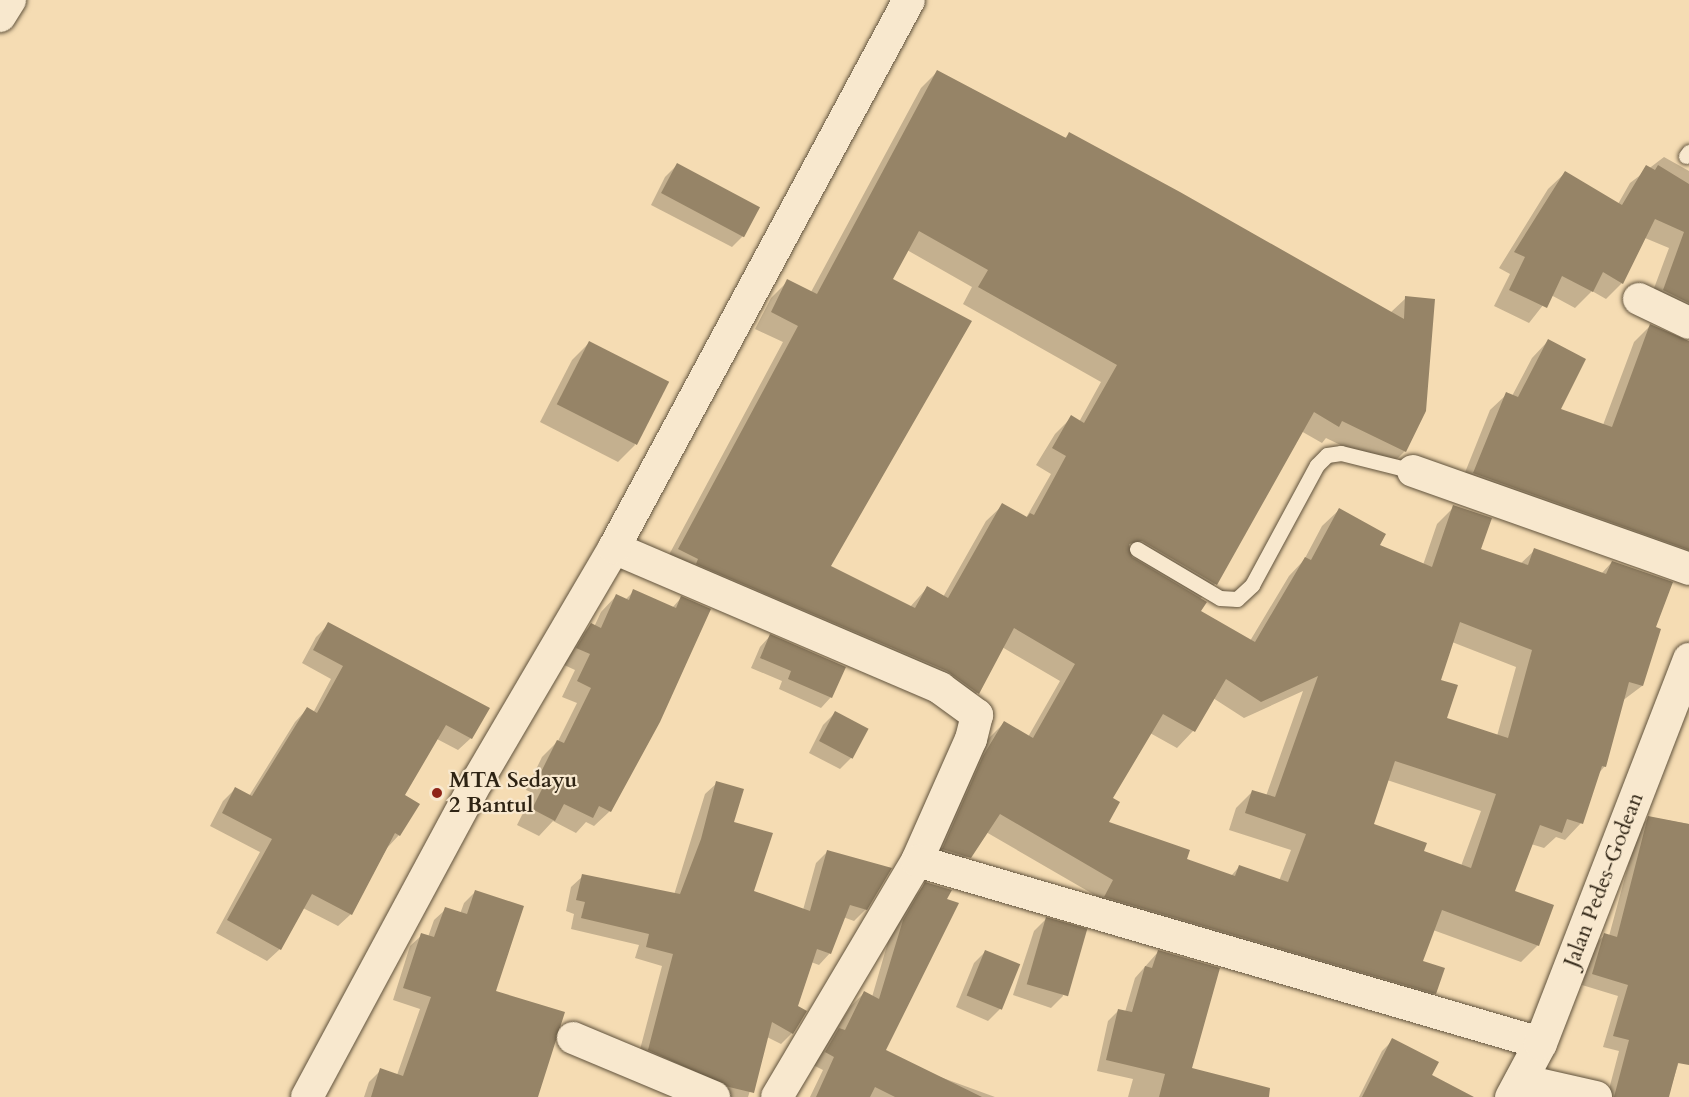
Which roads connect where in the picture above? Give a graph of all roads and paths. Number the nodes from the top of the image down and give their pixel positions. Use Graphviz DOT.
graph roads {
  1 [pos="10,0"];
  2 [pos="909,0"];
  3 [pos="0,16"];
  4 [pos="1639,299"];
  5 [pos="1689,323"];
  6 [pos="1413,471"];
  7 [pos="615,548"];
  8 [pos="1137,549"];
  9 [pos="1689,569"];
  10 [pos="1689,659"];
  11 [pos="917,861"];
  12 [pos="573,1038"];
  13 [pos="1540,1043"];
  14 [pos="1516,1089"];
  15 [pos="307,1097"];
  16 [pos="714,1097"];
  17 [pos="777,1097"];
  18 [pos="1596,1097"];
  1 -- 3 [label="street"];
  2 -- 7 [label="street"];
  4 -- 5 [label="street"];
  6 -- 8 [label="lane"];
  6 -- 9 [label="street"];
  7 -- 11 [label="street"];
  7 -- 15 [label="street"];
  10 -- 13 [label="street, Jalan Pedes-Godean"];
  11 -- 13 [label="street"];
  11 -- 17 [label="street"];
  12 -- 16 [label="street"];
  13 -- 14 [label="street, Jalan Pedes-Godean"];
  14 -- 18 [label="street"];
}
